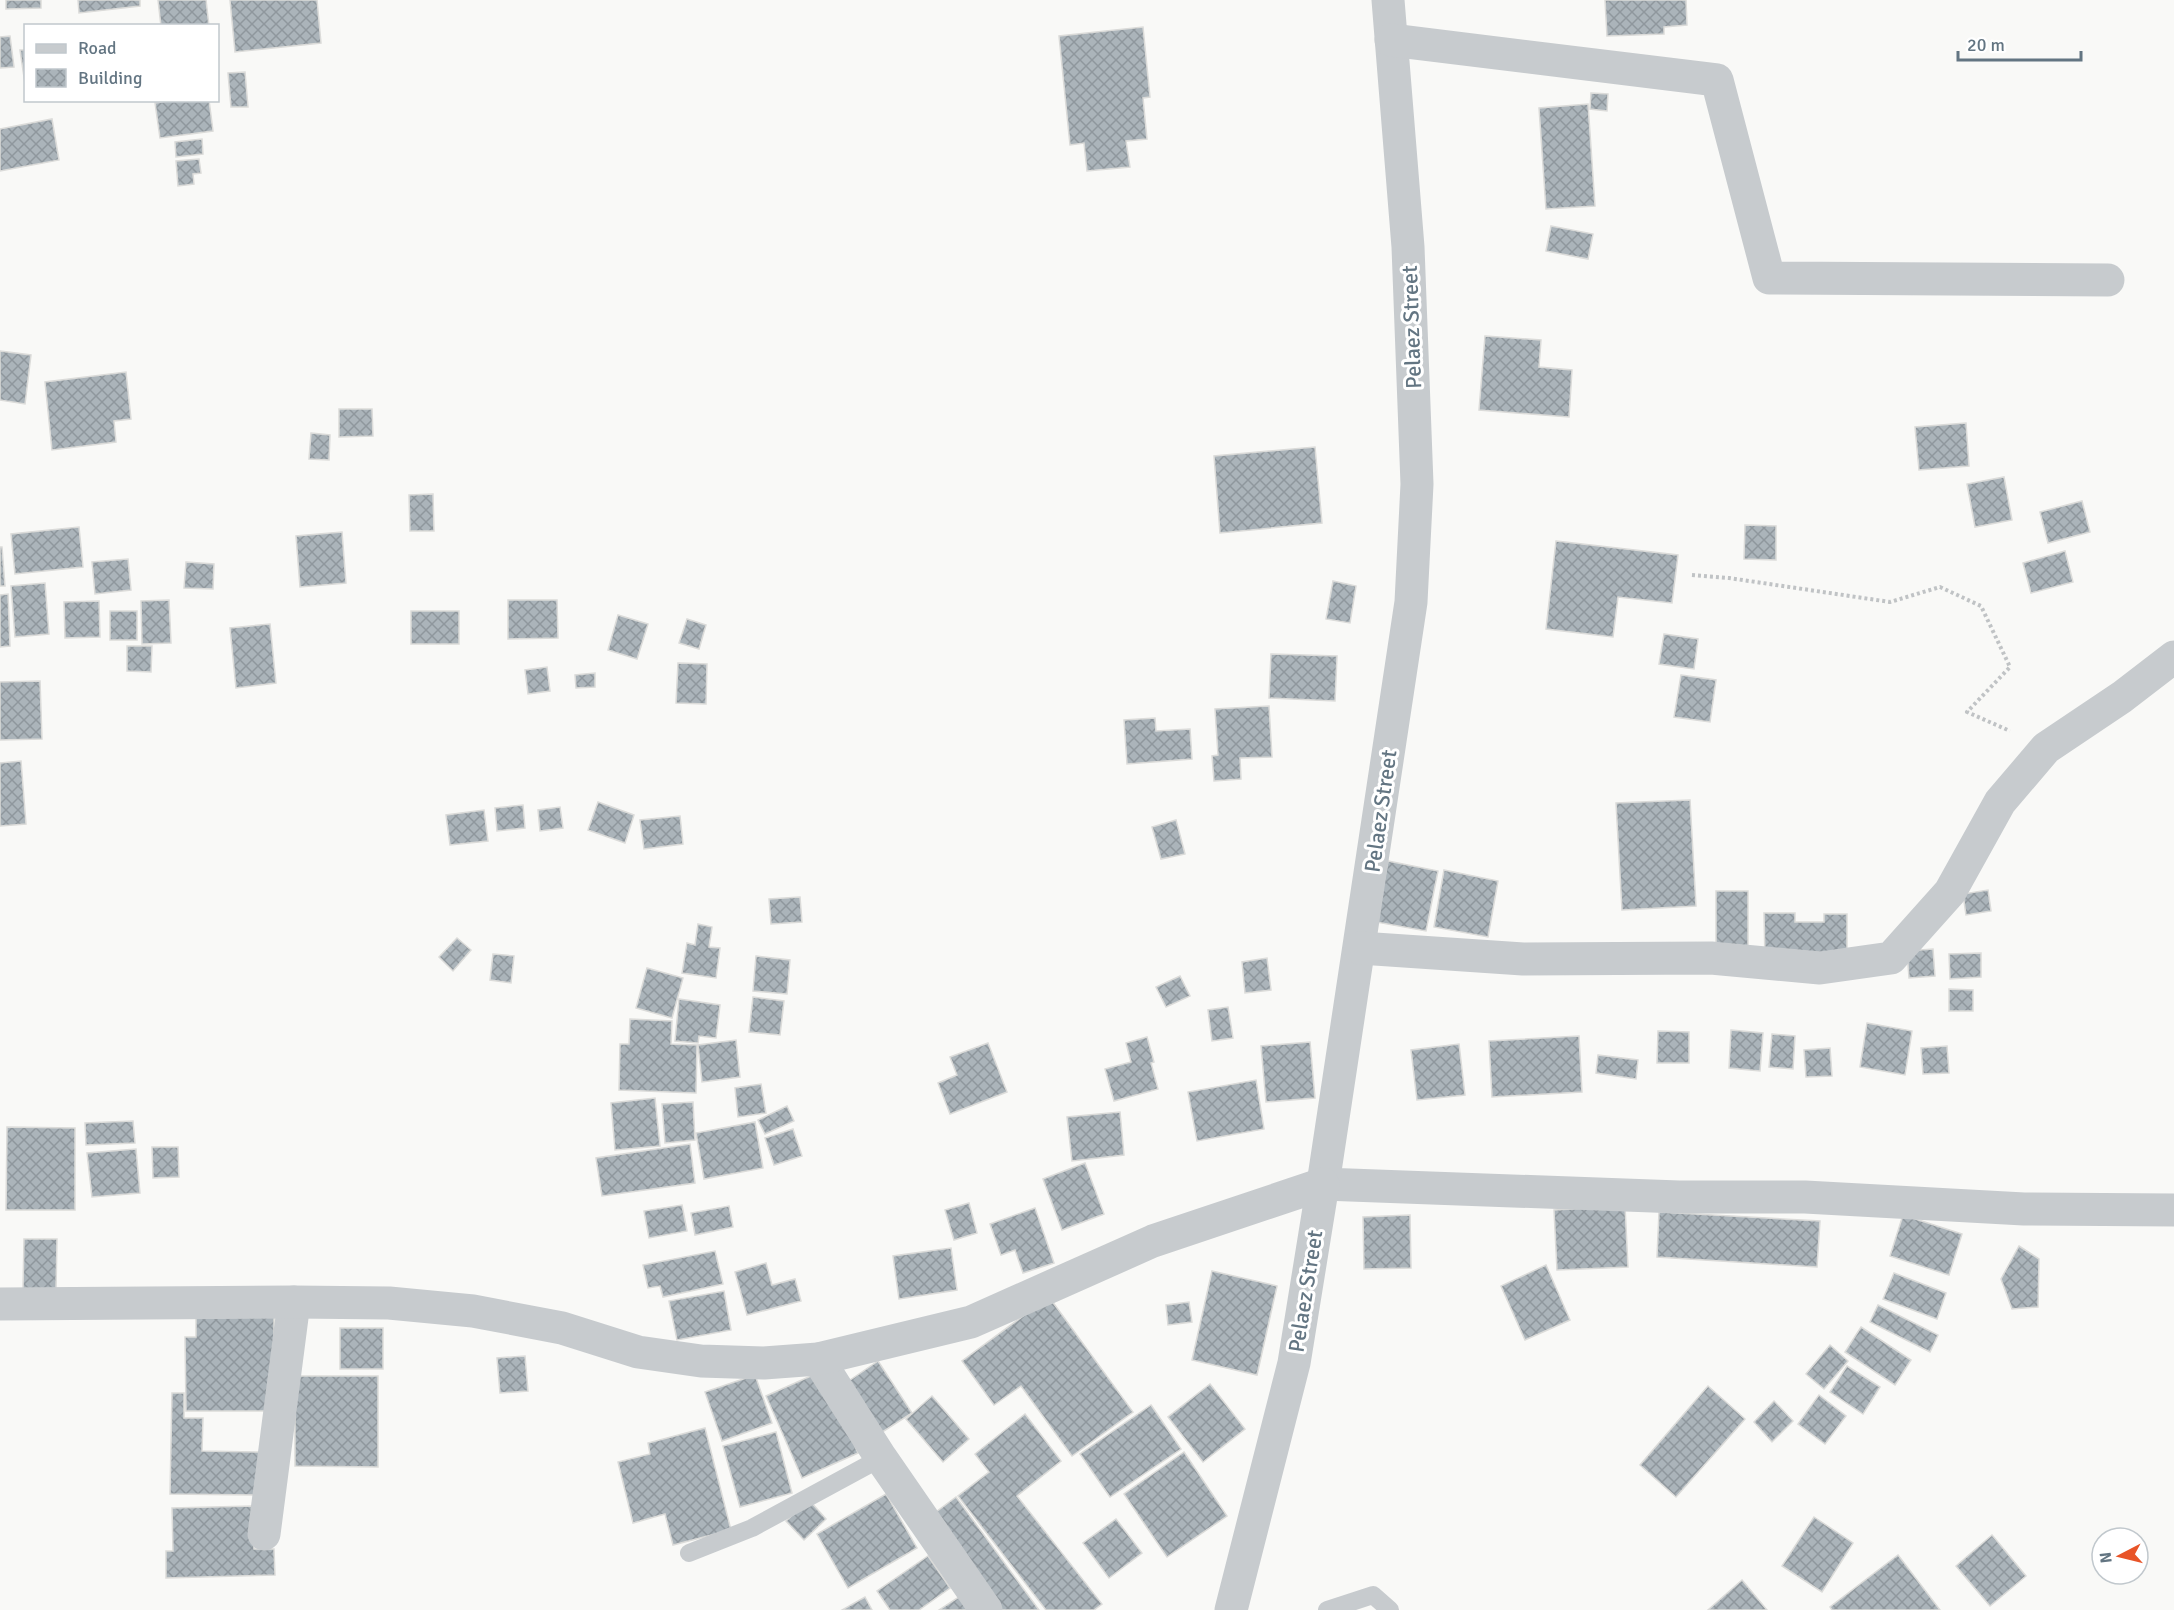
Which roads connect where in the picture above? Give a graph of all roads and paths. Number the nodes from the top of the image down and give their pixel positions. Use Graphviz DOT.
graph roads {
  1 [pos="1388,0"];
  2 [pos="1391,40"];
  3 [pos="2108,280"];
  4 [pos="1692,575"];
  5 [pos="2174,657"];
  6 [pos="2046,748"];
  7 [pos="1360,948"];
  8 [pos="1323,1184"];
  9 [pos="2174,1210"];
  10 [pos="294,1302"];
  11 [pos="0,1304"];
  12 [pos="818,1359"];
  13 [pos="881,1458"];
  14 [pos="264,1534"];
  15 [pos="689,1553"];
  16 [pos="986,1610"];
  17 [pos="1231,1610"];
  18 [pos="1327,1610"];
  19 [pos="1390,1610"];
  1 -- 2 [label="street, Pelaez Street"];
  2 -- 3 [label="street"];
  2 -- 7 [label="street, Pelaez Street"];
  4 -- 6 [label="path"];
  5 -- 6 [label="street"];
  6 -- 7 [label="street"];
  7 -- 8 [label="street, Pelaez Street"];
  8 -- 9 [label="street"];
  8 -- 12 [label="street"];
  8 -- 17 [label="street, Pelaez Street"];
  10 -- 11 [label="street"];
  10 -- 12 [label="street"];
  10 -- 14 [label="street"];
  12 -- 13 [label="street"];
  13 -- 15 [label="lane"];
  13 -- 16 [label="street"];
  18 -- 19 [label="lane"];
}
